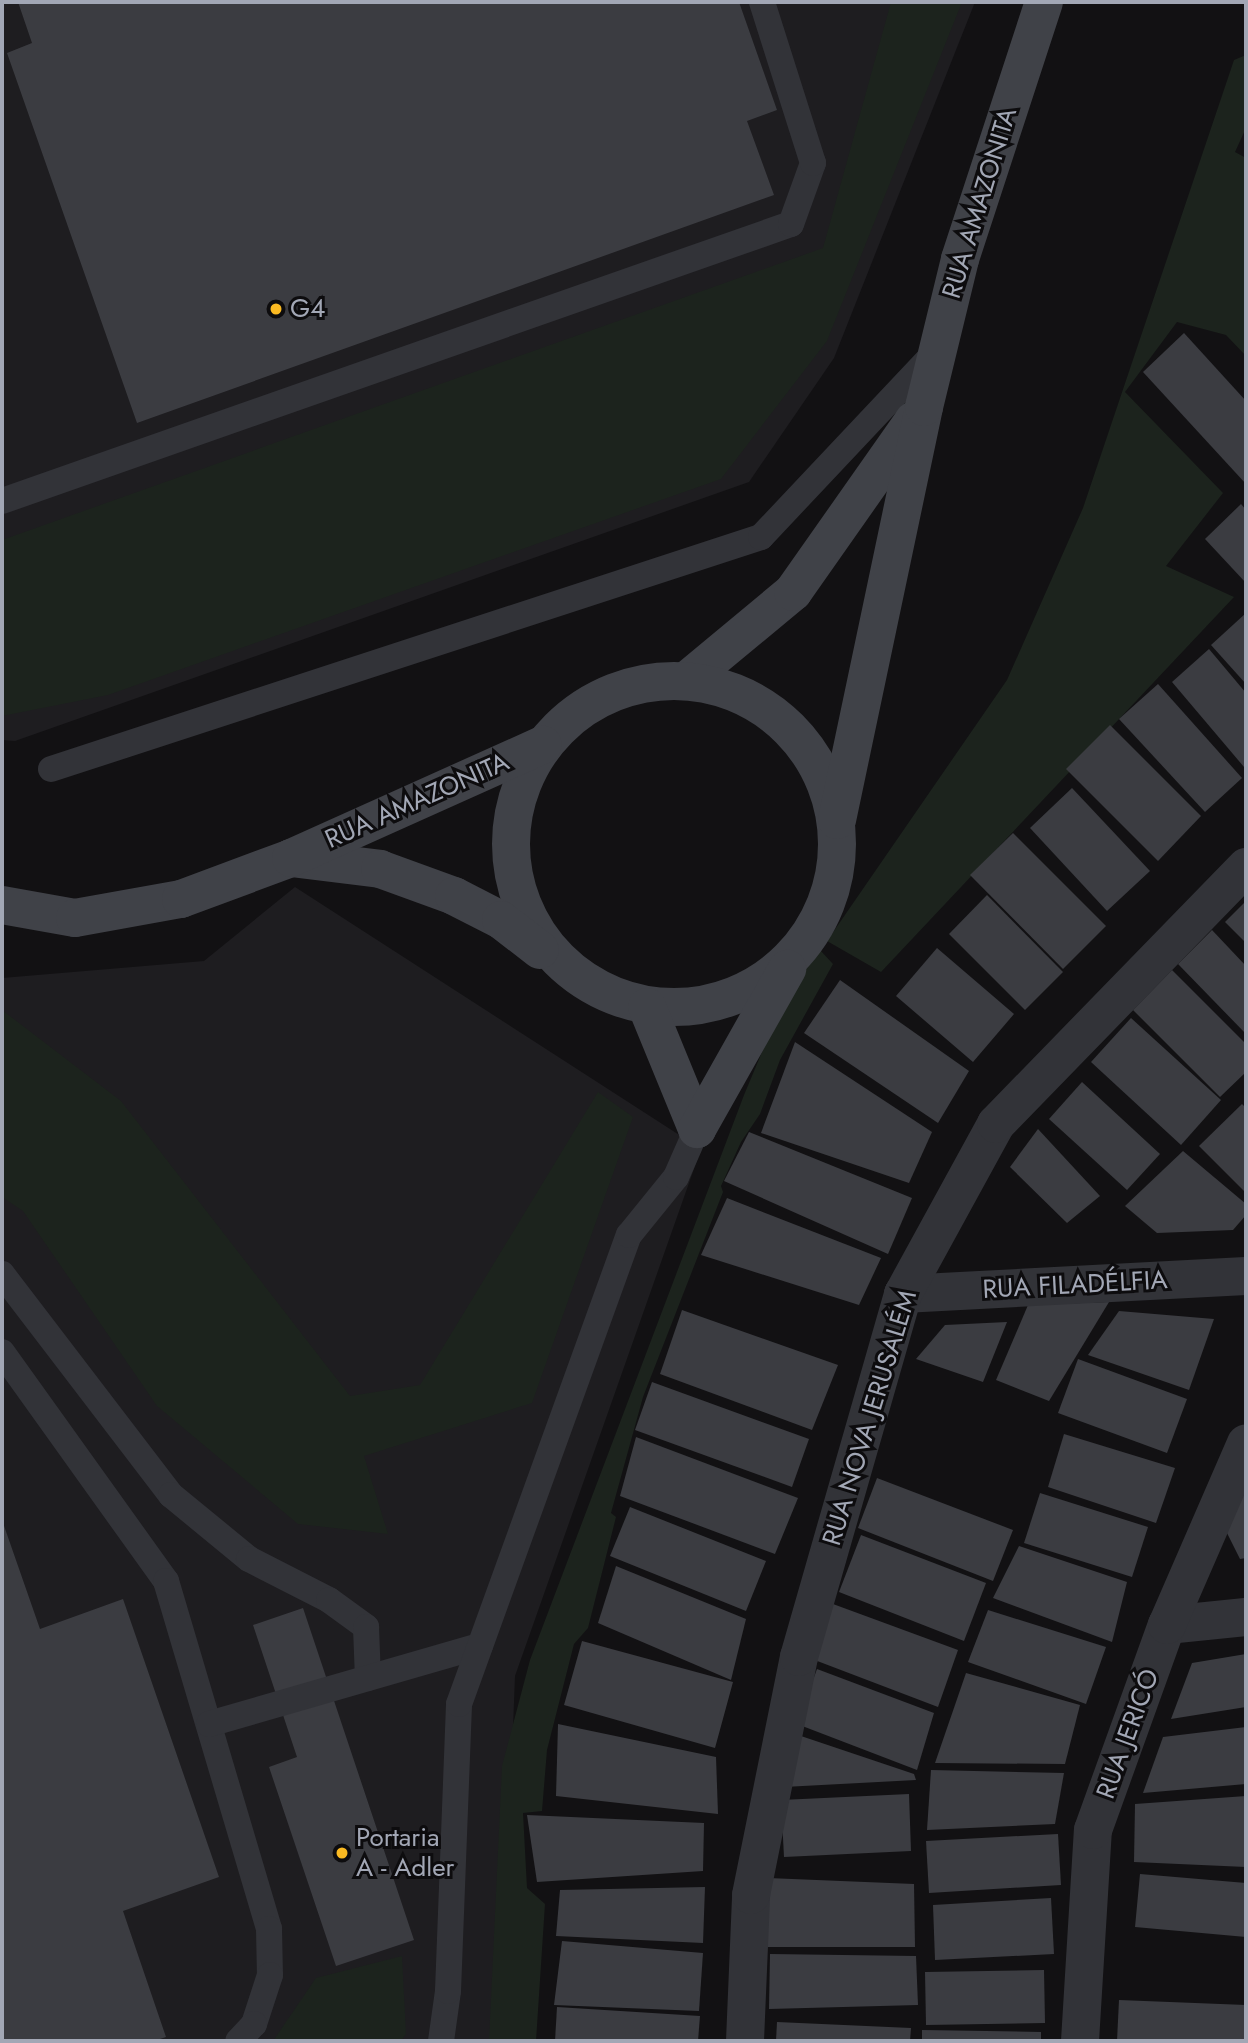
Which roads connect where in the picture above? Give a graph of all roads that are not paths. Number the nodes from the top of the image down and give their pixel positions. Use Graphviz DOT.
graph roads {
  1 [pos="761,2"];
  2 [pos="1044,2"];
  3 [pos="938,348"];
  4 [pos="924,407"];
  5 [pos="2,501"];
  6 [pos="687,680"];
  7 [pos="544,745"];
  8 [pos="51,769"];
  9 [pos="836,821"];
  10 [pos="291,858"];
  11 [pos="1246,867"];
  12 [pos="2,905"];
  13 [pos="795,956"];
  14 [pos="582,981"];
  15 [pos="647,1007"];
  16 [pos="697,1129"];
  17 [pos="2,1274"];
  18 [pos="1246,1276"];
  19 [pos="903,1294"];
  20 [pos="2,1352"];
  21 [pos="1246,1443"];
  22 [pos="1246,1617"];
  23 [pos="1167,1625"];
  24 [pos="480,1646"];
  25 [pos="368,1678"];
  26 [pos="209,1724"];
  27 [pos="239,2041"];
  28 [pos="441,2041"];
  29 [pos="745,2041"];
  30 [pos="1080,2041"];
  1 -- 5 [label="lane"];
  2 -- 3 [label="main road, RUA AMAZONITA"];
  3 -- 4 [label="main road, RUA AMAZONITA"];
  3 -- 8 [label="lane"];
  4 -- 6 [label="main road, RUA AMAZONITA"];
  4 -- 9 [label="main road, RUA AMAZONITA"];
  6 -- 7 [label="main road, RUA AMAZONITA"];
  6 -- 9 [label="main road, RUA AMAZONITA"];
  7 -- 10 [label="main road, RUA AMAZONITA"];
  7 -- 14 [label="main road, RUA AMAZONITA"];
  9 -- 13 [label="main road, RUA AMAZONITA"];
  10 -- 12 [label="main road, RUA AMAZONITA"];
  10 -- 14 [label="main road, RUA AMAZONITA"];
  11 -- 19 [label="street, RUA NOVA JERUSALÉM"];
  13 -- 15 [label="main road, RUA AMAZONITA"];
  13 -- 16 [label="main road, RUA AMAZONITA"];
  14 -- 15 [label="main road, RUA AMAZONITA"];
  15 -- 16 [label="main road"];
  16 -- 24 [label="lane"];
  17 -- 25 [label="lane"];
  18 -- 19 [label="street, RUA FILADÉLFIA"];
  19 -- 29 [label="street, RUA NOVA JERUSALÉM"];
  20 -- 26 [label="lane"];
  21 -- 23 [label="street, RUA JERICÓ"];
  22 -- 23 [label="street"];
  23 -- 30 [label="street, RUA JERICÓ"];
  24 -- 25 [label="lane"];
  24 -- 28 [label="lane"];
  25 -- 26 [label="lane"];
  26 -- 27 [label="lane"];
}
